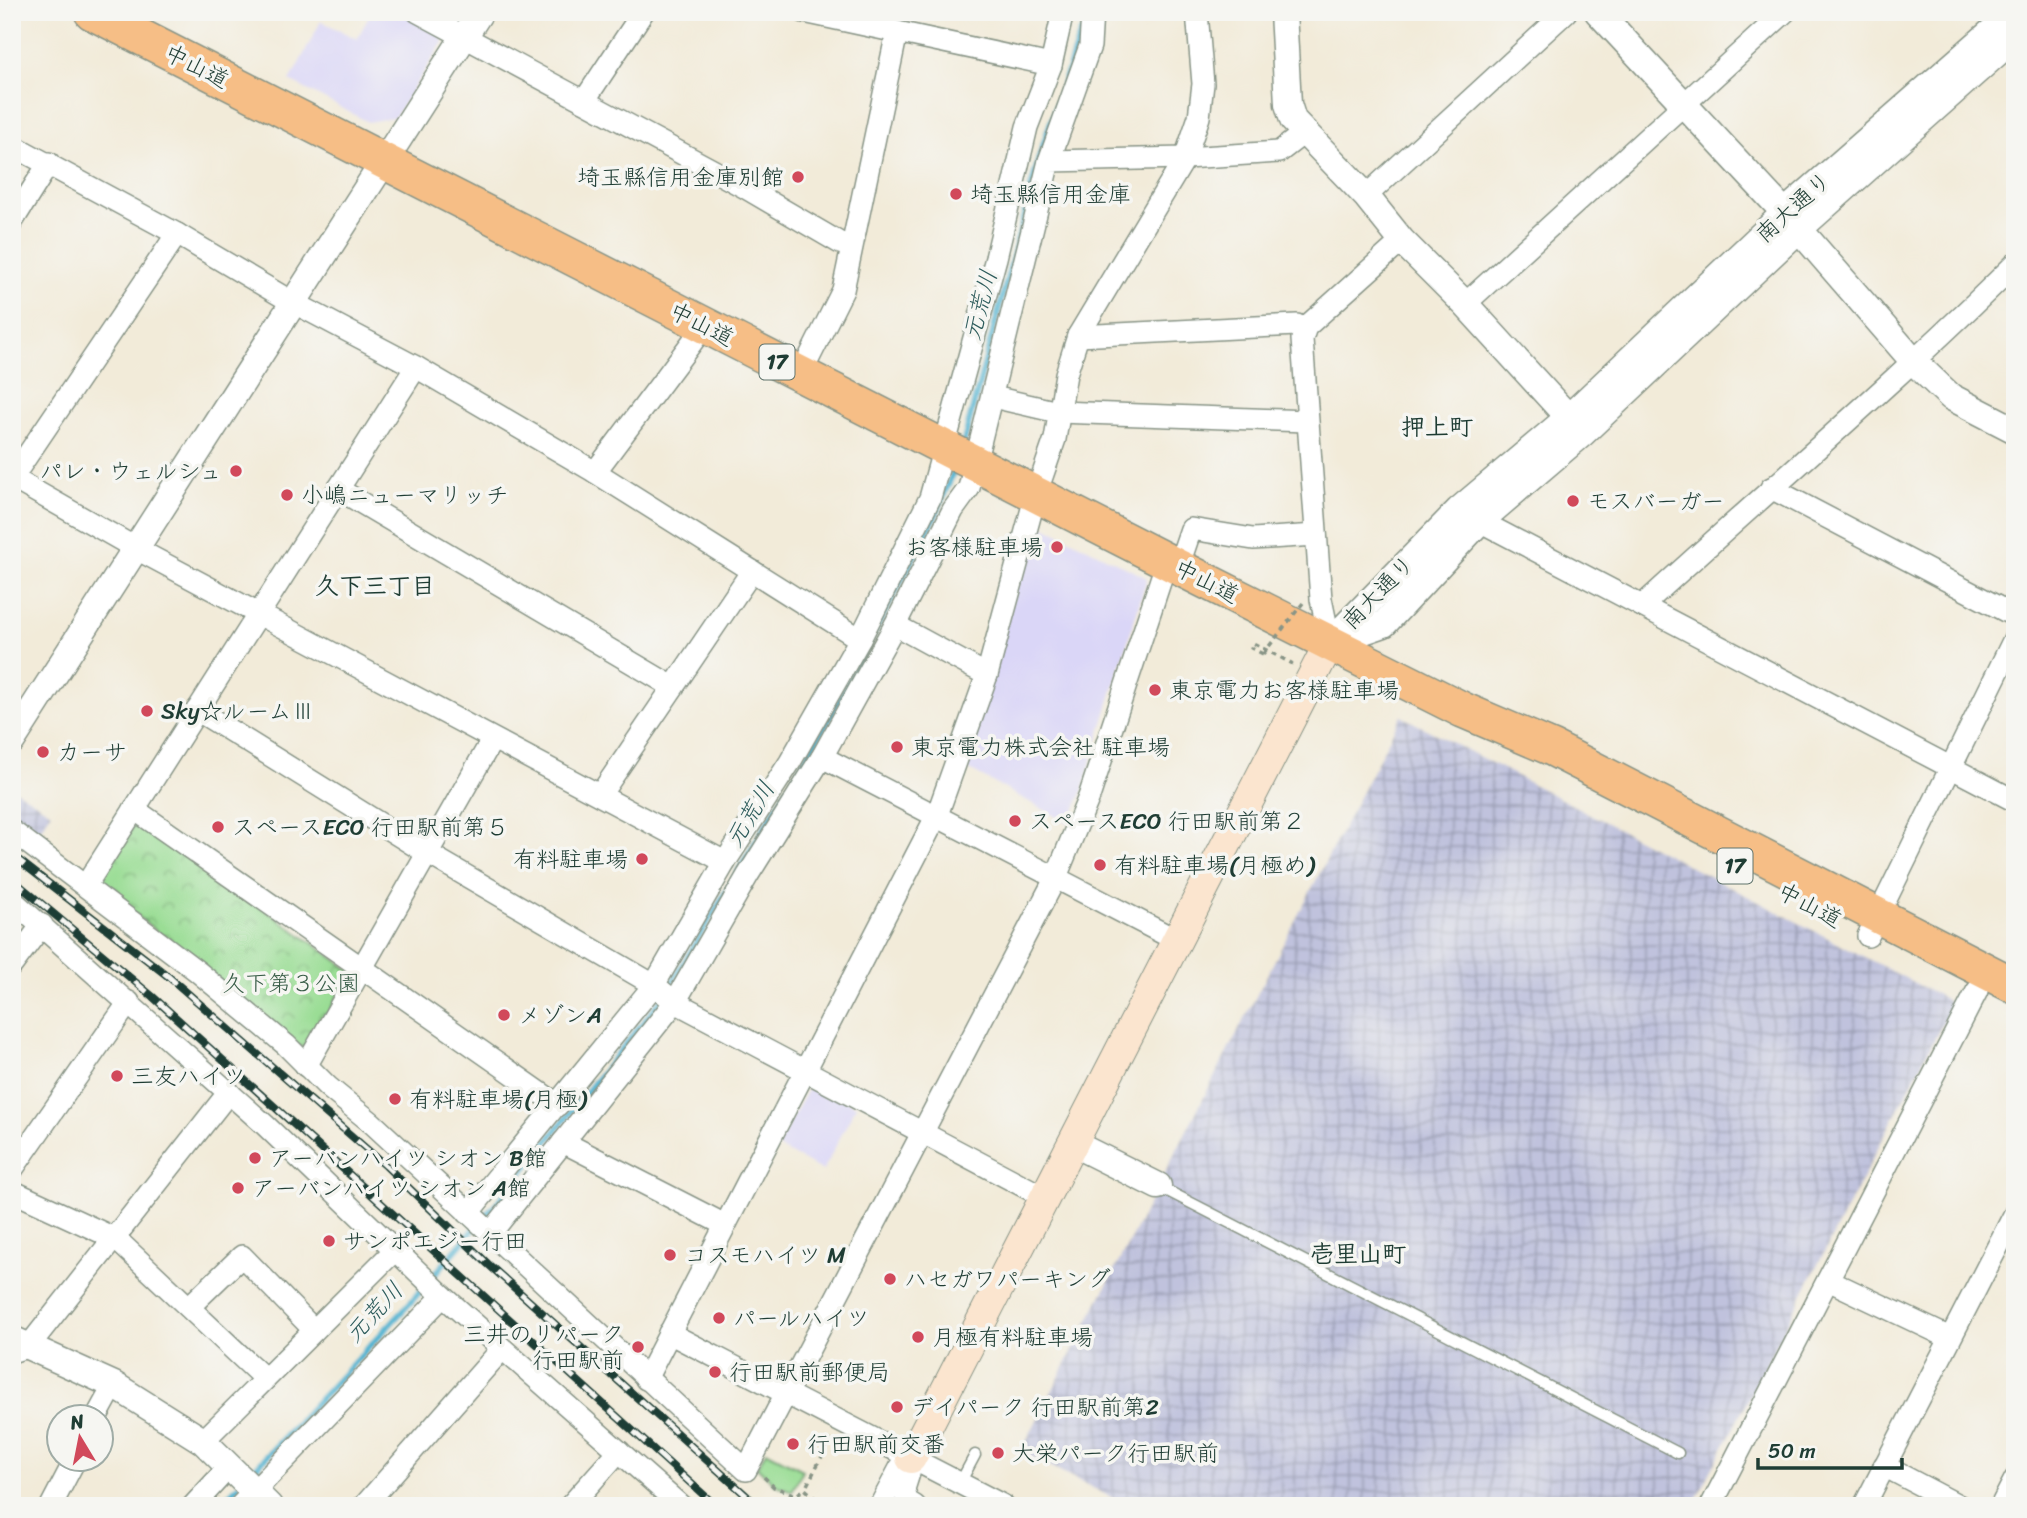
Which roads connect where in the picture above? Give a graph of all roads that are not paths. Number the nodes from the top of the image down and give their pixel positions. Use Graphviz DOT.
graph roads {
  1 [pos="418,12"];
  2 [pos="480,12"];
  3 [pos="643,12"];
  4 [pos="804,12"];
  5 [pos="1063,12"];
  6 [pos="1092,12"];
  7 [pos="1197,12"];
  8 [pos="1283,12"];
  9 [pos="1566,12"];
  10 [pos="1598,12"];
  11 [pos="1785,12"];
  12 [pos="2014,12"];
  13 [pos="115,17"];
  14 [pos="897,32"];
  15 [pos="464,37"];
  16 [pos="2015,37"];
  17 [pos="1051,65"];
  18 [pos="584,101"];
  19 [pos="1683,104"];
  20 [pos="1305,132"];
  21 [pos="12,145"];
  22 [pos="1185,158"];
  23 [pos="1049,160"];
  24 [pos="383,161"];
  25 [pos="49,163"];
  26 [pos="1366,196"];
  27 [pos="1792,221"];
  28 [pos="12,222"];
  29 [pos="177,234"];
  30 [pos="1402,241"];
  31 [pos="852,246"];
  32 [pos="2015,264"];
  33 [pos="293,302"];
  34 [pos="1465,304"];
  35 [pos="705,325"];
  36 [pos="1304,330"];
  37 [pos="1078,336"];
  38 [pos="1915,363"];
  39 [pos="416,367"];
  40 [pos="801,374"];
  41 [pos="993,397"];
  42 [pos="1058,412"];
  43 [pos="1307,421"];
  44 [pos="1576,425"];
  45 [pos="2015,430"];
  46 [pos="959,455"];
  47 [pos="595,472"];
  48 [pos="1771,488"];
  49 [pos="338,489"];
  50 [pos="1036,495"];
  51 [pos="1469,515"];
  52 [pos="1316,535"];
  53 [pos="136,548"];
  54 [pos="1173,564"];
  55 [pos="752,571"];
  56 [pos="1642,606"];
  57 [pos="258,614"];
  58 [pos="2015,616"];
  59 [pos="895,625"];
  60 [pos="2015,637"];
  61 [pos="860,639"];
  62 [pos="1330,642"];
  63 [pos="987,675"];
  64 [pos="673,687"];
  65 [pos="197,710"];
  66 [pos="492,740"];
  67 [pos="12,741"];
  68 [pos="822,757"];
  69 [pos="1951,768"];
  70 [pos="600,795"];
  71 [pos="2015,801"];
  72 [pos="134,809"];
  73 [pos="937,815"];
  74 [pos="12,831"];
  75 [pos="428,853"];
  76 [pos="725,862"];
  77 [pos="1056,877"];
  78 [pos="86,885"];
  79 [pos="12,900"];
  80 [pos="42,925"];
  81 [pos="1871,925"];
  82 [pos="1176,940"];
  83 [pos="12,965"];
  84 [pos="362,968"];
  85 [pos="654,985"];
  86 [pos="2015,986"];
  87 [pos="1977,991"];
  88 [pos="129,1002"];
  89 [pos="675,1002"];
  90 [pos="2015,1011"];
  91 [pos="306,1066"];
  92 [pos="805,1072"];
  93 [pos="229,1092"];
  94 [pos="558,1105"];
  95 [pos="925,1134"];
  96 [pos="563,1142"];
  97 [pos="1074,1144"];
  98 [pos="12,1170"];
  99 [pos="1158,1186"];
  100 [pos="12,1191"];
  101 [pos="1044,1197"];
  102 [pos="468,1213"];
  103 [pos="2015,1213"];
  104 [pos="726,1225"];
  105 [pos="490,1234"];
  106 [pos="116,1239"];
  107 [pos="395,1250"];
  108 [pos="1828,1280"];
  109 [pos="443,1296"];
  110 [pos="189,1307"];
  111 [pos="314,1330"];
  112 [pos="669,1333"];
  113 [pos="1950,1338"];
  114 [pos="18,1345"];
  115 [pos="501,1350"];
  116 [pos="646,1378"];
  117 [pos="265,1379"];
  118 [pos="114,1385"];
  119 [pos="787,1394"];
  120 [pos="105,1402"];
  121 [pos="203,1441"];
  122 [pos="619,1451"];
  123 [pos="1678,1453"];
  124 [pos="975,1455"];
  125 [pos="911,1458"];
  126 [pos="1884,1466"];
  127 [pos="229,1467"];
  128 [pos="69,1472"];
  129 [pos="2015,1479"];
  130 [pos="960,1483"];
  131 [pos="254,1501"];
  132 [pos="51,1506"];
  133 [pos="193,1506"];
  134 [pos="364,1506"];
  135 [pos="570,1506"];
  136 [pos="681,1506"];
  137 [pos="880,1506"];
  138 [pos="915,1506"];
  139 [pos="1004,1506"];
  140 [pos="1711,1506"];
  141 [pos="1864,1506"];
  142 [pos="1960,1506"];
  143 [pos="2001,1506"];
  1 -- 15 [label="street"];
  2 -- 15 [label="street"];
  3 -- 18 [label="street"];
  4 -- 14 [label="street"];
  5 -- 17 [label="street"];
  6 -- 23 [label="street"];
  7 -- 22 [label="street"];
  8 -- 20 [label="street"];
  9 -- 26 [label="street"];
  10 -- 19 [label="street"];
  11 -- 19 [label="street"];
  12 -- 27 [label="street, 南大通り"];
  13 -- 24 [label="highway, 中山道 / 17"];
  14 -- 17 [label="street"];
  14 -- 31 [label="street"];
  15 -- 18 [label="street"];
  15 -- 24 [label="street"];
  16 -- 27 [label="street, 南大通り"];
  17 -- 46 [label="street"];
  18 -- 31 [label="street"];
  19 -- 27 [label="street"];
  19 -- 34 [label="street"];
  20 -- 22 [label="street"];
  20 -- 26 [label="street"];
  21 -- 25 [label="street"];
  22 -- 23 [label="street"];
  22 -- 37 [label="street"];
  23 -- 41 [label="street"];
  24 -- 33 [label="street"];
  24 -- 35 [label="highway, 中山道 / 17"];
  25 -- 28 [label="street"];
  25 -- 29 [label="street"];
  26 -- 30 [label="street"];
  27 -- 38 [label="street"];
  27 -- 44 [label="street, 南大通り"];
  29 -- 33 [label="street"];
  29 -- 53 [label="street"];
  30 -- 34 [label="street"];
  30 -- 36 [label="street"];
  31 -- 40 [label="street"];
  32 -- 38 [label="street"];
  33 -- 39 [label="street"];
  33 -- 53 [label="street"];
  34 -- 44 [label="street"];
  35 -- 40 [label="highway, 中山道 / 17"];
  35 -- 47 [label="street"];
  36 -- 37 [label="street"];
  36 -- 43 [label="street"];
  37 -- 42 [label="street"];
  38 -- 45 [label="street"];
  38 -- 48 [label="street"];
  39 -- 47 [label="street"];
  39 -- 49 [label="street"];
  40 -- 46 [label="highway, 中山道 / 17"];
  41 -- 42 [label="street"];
  41 -- 46 [label="street"];
  42 -- 43 [label="street"];
  42 -- 50 [label="street"];
  43 -- 52 [label="street"];
  44 -- 51 [label="street, 南大通り"];
  46 -- 50 [label="highway, 中山道 / 17"];
  46 -- 59 [label="street"];
  46 -- 61 [label="street"];
  47 -- 55 [label="street"];
  48 -- 56 [label="street"];
  48 -- 58 [label="street"];
  49 -- 57 [label="street"];
  49 -- 64 [label="street"];
  50 -- 54 [label="highway, 中山道 / 17"];
  50 -- 63 [label="street"];
  51 -- 56 [label="street"];
  51 -- 62 [label="street, 南大通り"];
  52 -- 54 [label="street"];
  52 -- 62 [label="street"];
  53 -- 57 [label="street"];
  53 -- 67 [label="street"];
  54 -- 62 [label="highway, 中山道 / 17"];
  54 -- 77 [label="street"];
  55 -- 61 [label="street"];
  55 -- 64 [label="street"];
  56 -- 69 [label="street"];
  57 -- 65 [label="street"];
  57 -- 66 [label="street"];
  59 -- 63 [label="street"];
  59 -- 68 [label="street"];
  60 -- 69 [label="street"];
  61 -- 76 [label="street"];
  62 -- 81 [label="highway, 中山道 / 17"];
  62 -- 82 [label="main road"];
  63 -- 73 [label="street"];
  64 -- 70 [label="street"];
  65 -- 72 [label="street"];
  65 -- 75 [label="street"];
  66 -- 70 [label="street"];
  66 -- 75 [label="street"];
  68 -- 73 [label="street"];
  68 -- 89 [label="street"];
  69 -- 71 [label="street"];
  69 -- 81 [label="street"];
  70 -- 76 [label="street"];
  72 -- 78 [label="street"];
  72 -- 84 [label="street"];
  73 -- 77 [label="street"];
  73 -- 92 [label="street"];
  74 -- 78 [label="street"];
  75 -- 84 [label="street"];
  75 -- 85 [label="street"];
  76 -- 85 [label="street"];
  77 -- 82 [label="street"];
  77 -- 95 [label="street"];
  78 -- 91 [label="street"];
  79 -- 80 [label="street"];
  80 -- 83 [label="street"];
  80 -- 88 [label="street"];
  81 -- 86 [label="highway, 中山道 / 17"];
  81 -- 87 [label="highway, 中山道 / 17"];
  82 -- 97 [label="main road"];
  84 -- 91 [label="street"];
  84 -- 94 [label="street"];
  85 -- 89 [label="street"];
  85 -- 94 [label="street"];
  87 -- 90 [label="highway, 中山道 / 17"];
  87 -- 108 [label="street"];
  88 -- 93 [label="street"];
  88 -- 98 [label="street"];
  89 -- 92 [label="street"];
  89 -- 96 [label="street"];
  91 -- 102 [label="street"];
  92 -- 95 [label="street"];
  92 -- 104 [label="street"];
  93 -- 106 [label="street"];
  93 -- 107 [label="street"];
  94 -- 102 [label="street"];
  95 -- 101 [label="street"];
  95 -- 119 [label="street"];
  96 -- 104 [label="street"];
  96 -- 105 [label="street"];
  97 -- 99 [label="street"];
  97 -- 101 [label="main road"];
  99 -- 123 [label="lane"];
  100 -- 106 [label="street"];
  101 -- 125 [label="main road"];
  102 -- 105 [label="street"];
  103 -- 113 [label="street"];
  104 -- 112 [label="street"];
  105 -- 116 [label="street"];
  106 -- 110 [label="street"];
  106 -- 114 [label="street"];
  107 -- 109 [label="street"];
  107 -- 111 [label="street"];
  108 -- 113 [label="street"];
  108 -- 140 [label="street"];
  109 -- 115 [label="street"];
  109 -- 131 [label="street"];
  110 -- 111 [label="street"];
  110 -- 117 [label="street"];
  111 -- 117 [label="street"];
  112 -- 116 [label="street"];
  112 -- 119 [label="street"];
  113 -- 126 [label="street"];
  114 -- 118 [label="street"];
  115 -- 122 [label="street"];
  115 -- 134 [label="street"];
  116 -- 119 [label="street"];
  117 -- 121 [label="street"];
  118 -- 120 [label="street"];
  118 -- 121 [label="street"];
  119 -- 125 [label="street"];
  121 -- 127 [label="street"];
  122 -- 135 [label="street"];
  122 -- 136 [label="street"];
  124 -- 130 [label="lane"];
  125 -- 130 [label="street"];
  125 -- 137 [label="street"];
  125 -- 138 [label="street"];
  126 -- 141 [label="street"];
  126 -- 142 [label="street"];
  127 -- 131 [label="street"];
  127 -- 133 [label="street"];
  128 -- 132 [label="street"];
  129 -- 143 [label="street"];
  130 -- 139 [label="street"];
}
